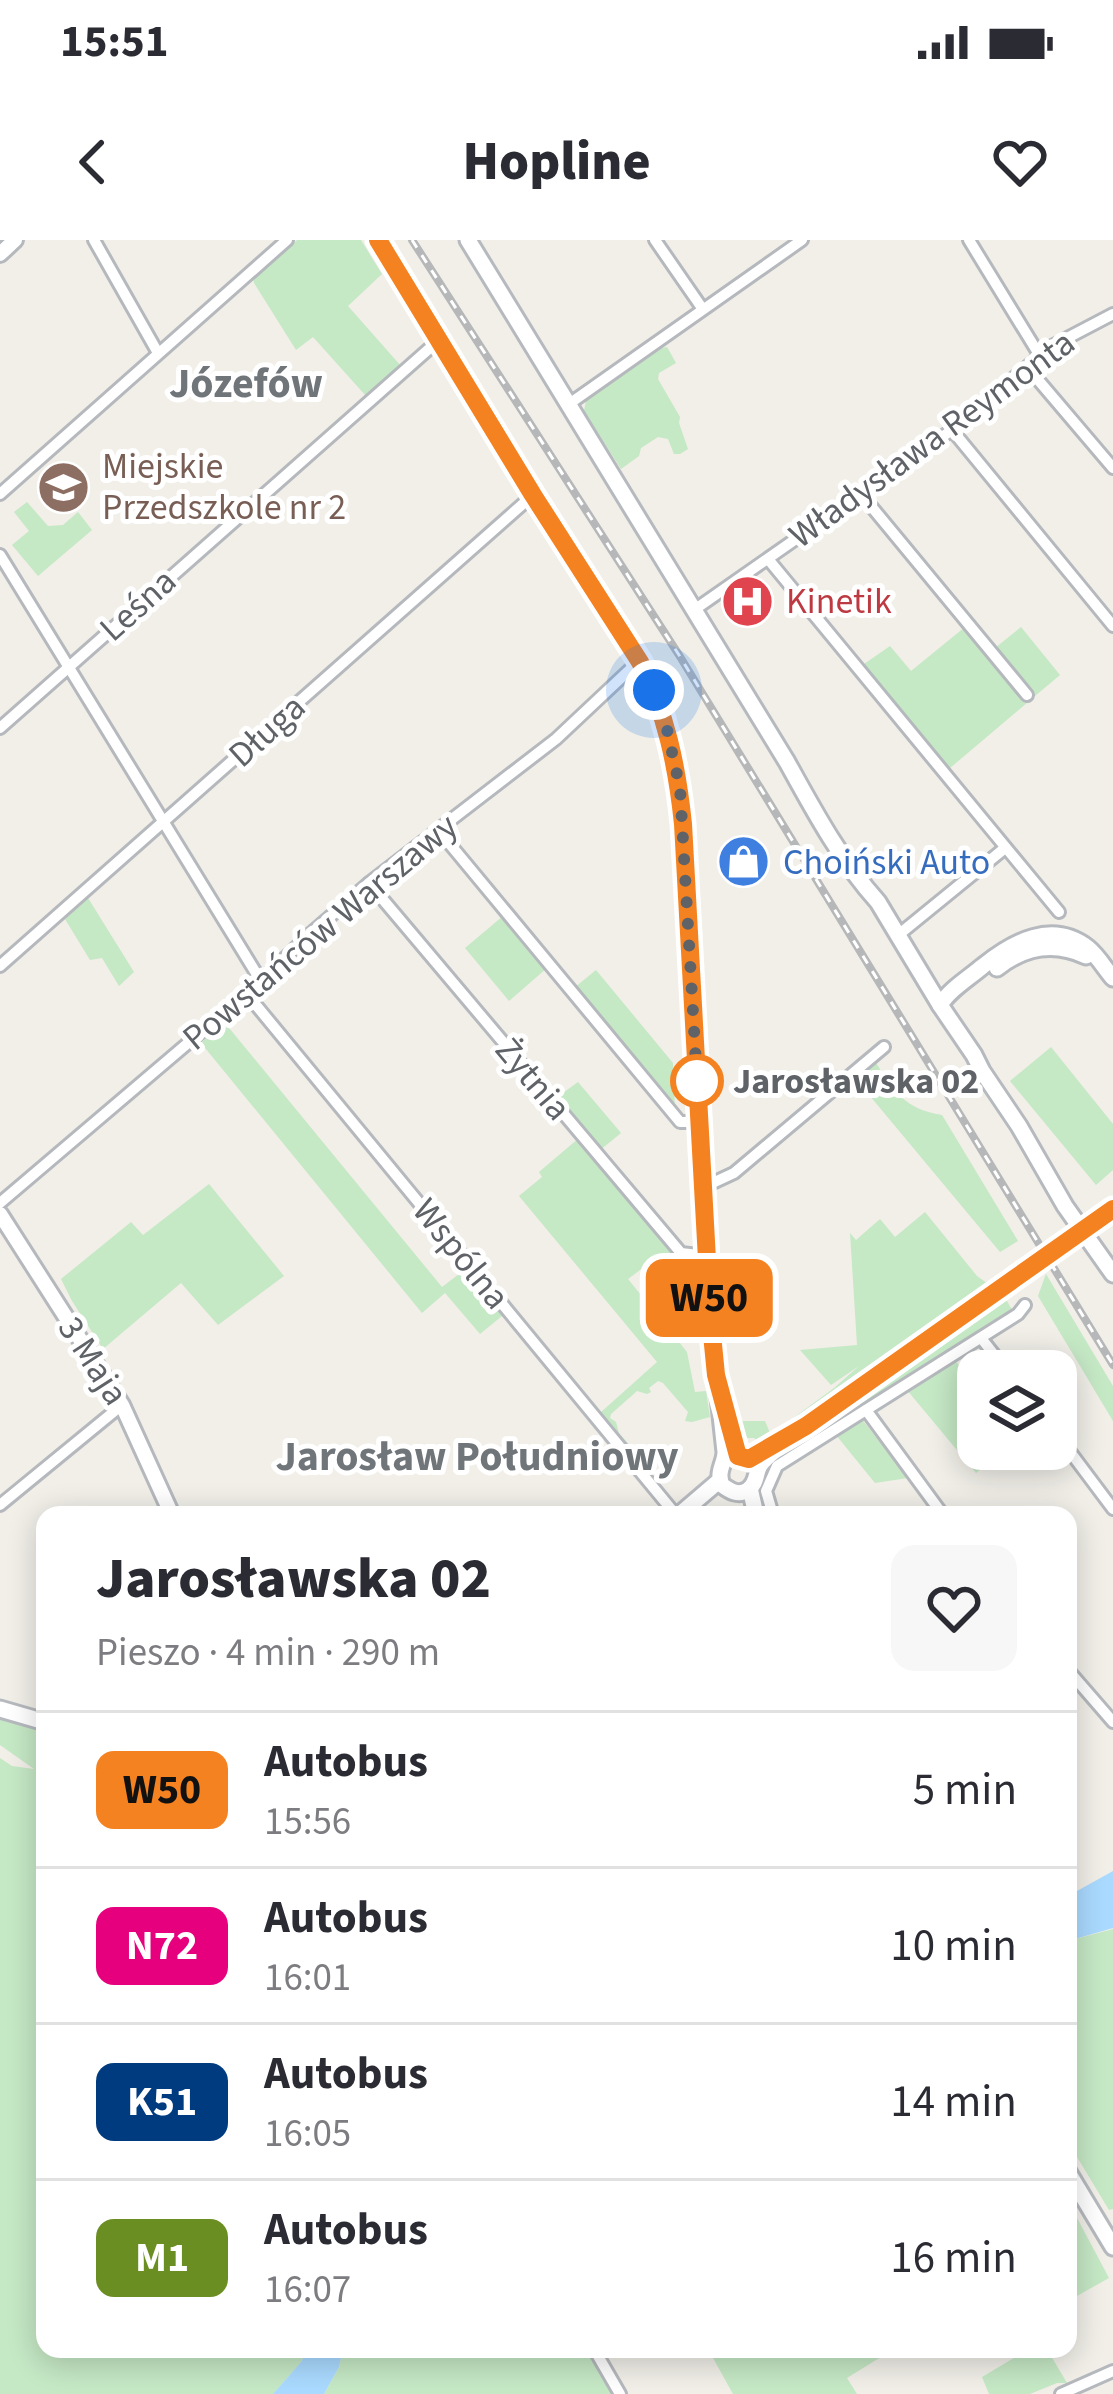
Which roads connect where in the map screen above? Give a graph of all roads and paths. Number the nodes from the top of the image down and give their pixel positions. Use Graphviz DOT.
graph roads {
  1 [pos="15,240"];
  2 [pos="94,240"];
  3 [pos="287,240"];
  4 [pos="378,240"];
  5 [pos="468,240"];
  6 [pos="655,240"];
  7 [pos="802,240"];
  8 [pos="969,240"];
  9 [pos="0,254"];
  10 [pos="702,308"];
  11 [pos="1113,314"];
  12 [pos="439,340"];
  13 [pos="158,353"];
  14 [pos="1040,356"];
  15 [pos="1028,368"];
  16 [pos="569,404"];
  17 [pos="952,430"];
  18 [pos="1113,468"];
  19 [pos="0,494"];
  20 [pos="861,494"];
  21 [pos="533,495"];
  22 [pos="0,555"];
  23 [pos="768,559"];
  24 [pos="694,610"];
  25 [pos="1113,626"];
  26 [pos="640,662"];
  27 [pos="69,666"];
  28 [pos="1027,695"];
  29 [pos="0,728"];
  30 [pos="164,822"];
  31 [pos="439,831"];
  32 [pos="1005,848"];
  33 [pos="369,883"];
  34 [pos="1058,912"];
  35 [pos="895,932"];
  36 [pos="0,966"];
  37 [pos="1107,972"];
  38 [pos="261,981"];
  39 [pos="246,993"];
  40 [pos="940,1005"];
  41 [pos="884,1047"];
  42 [pos="700,1122"];
  43 [pos="704,1187"];
  44 [pos="0,1203"];
  45 [pos="1113,1209"];
  46 [pos="0,1214"];
  47 [pos="1089,1227"];
  48 [pos="707,1256"];
  49 [pos="1113,1278"];
  50 [pos="1025,1305"];
  51 [pos="981,1338"];
  52 [pos="990,1350"];
  53 [pos="122,1405"];
  54 [pos="866,1410"];
  55 [pos="742,1461"];
  56 [pos="1077,1461"];
  57 [pos="734,1487"];
  58 [pos="0,1504"];
  59 [pos="168,1506"];
  60 [pos="671,1506"];
  61 [pos="696,1506"];
  62 [pos="746,1506"];
  63 [pos="770,1506"];
  64 [pos="936,1506"];
  65 [pos="1113,1509"];
  66 [pos="1077,1680"];
  67 [pos="0,1709"];
  68 [pos="36,1719"];
  69 [pos="1113,1722"];
  70 [pos="1077,2187"];
  71 [pos="1113,2247"];
  72 [pos="599,2358"];
  73 [pos="1113,2372"];
  74 [pos="620,2394"];
  75 [pos="1061,2394"];
  1 -- 9 [label="street"];
  2 -- 13 [label="street"];
  3 -- 13 [label="street"];
  4 -- 12 [label="main road"];
  5 -- 16 [label="main road"];
  6 -- 10 [label="street"];
  7 -- 10 [label="street"];
  8 -- 14 [label="street"];
  10 -- 16 [label="street"];
  11 -- 14 [label="street, Władysława Reymonta"];
  12 -- 21 [label="main road"];
  12 -- 27 [label="street, Leśna"];
  13 -- 19 [label="street"];
  14 -- 15 [label="street, Władysława Reymonta"];
  15 -- 17 [label="street, Władysława Reymonta"];
  15 -- 18 [label="street"];
  16 -- 24 [label="main road"];
  17 -- 20 [label="street, Władysława Reymonta"];
  17 -- 25 [label="street"];
  20 -- 23 [label="street, Władysława Reymonta"];
  20 -- 28 [label="street"];
  21 -- 26 [label="main road"];
  21 -- 30 [label="street, Długa"];
  22 -- 27 [label="street"];
  23 -- 24 [label="street, Władysława Reymonta"];
  23 -- 32 [label="street"];
  24 -- 35 [label="main road"];
  26 -- 31 [label="street, Powstańców Warszawy"];
  26 -- 42 [label="main road"];
  27 -- 29 [label="street, Leśna"];
  27 -- 30 [label="street"];
  30 -- 36 [label="street, Długa"];
  30 -- 38 [label="street"];
  31 -- 33 [label="street, Powstańców Warszawy"];
  31 -- 42 [label="street"];
  32 -- 34 [label="street"];
  32 -- 35 [label="street"];
  33 -- 38 [label="street, Powstańców Warszawy"];
  33 -- 48 [label="street, Żytnia"];
  35 -- 40 [label="main road"];
  37 -- 40 [label="main road"];
  38 -- 39 [label="street, Powstańców Warszawy"];
  39 -- 44 [label="street, Powstańców Warszawy"];
  39 -- 60 [label="street, Wspólna"];
  40 -- 47 [label="main road"];
  41 -- 43 [label="street"];
  42 -- 43 [label="main road"];
  43 -- 48 [label="main road"];
  45 -- 47 [label="main road"];
  46 -- 53 [label="street, 3 Maja"];
  47 -- 49 [label="main road"];
  47 -- 55 [label="main road, bridge"];
  48 -- 55 [label="main road"];
  50 -- 51 [label="street"];
  51 -- 52 [label="street"];
  51 -- 54 [label="street"];
  53 -- 58 [label="street"];
  53 -- 59 [label="street, 3 Maja"];
  54 -- 63 [label="street"];
  54 -- 64 [label="street"];
  55 -- 57 [label="main road"];
  55 -- 57 [label="main road"];
  56 -- 65 [label="street"];
  57 -- 61 [label="main road"];
  57 -- 62 [label="main road"];
  66 -- 69 [label="street"];
  67 -- 68 [label="main road"];
  70 -- 71 [label="main road"];
  72 -- 74 [label="street"];
  73 -- 75 [label="street"];
}
